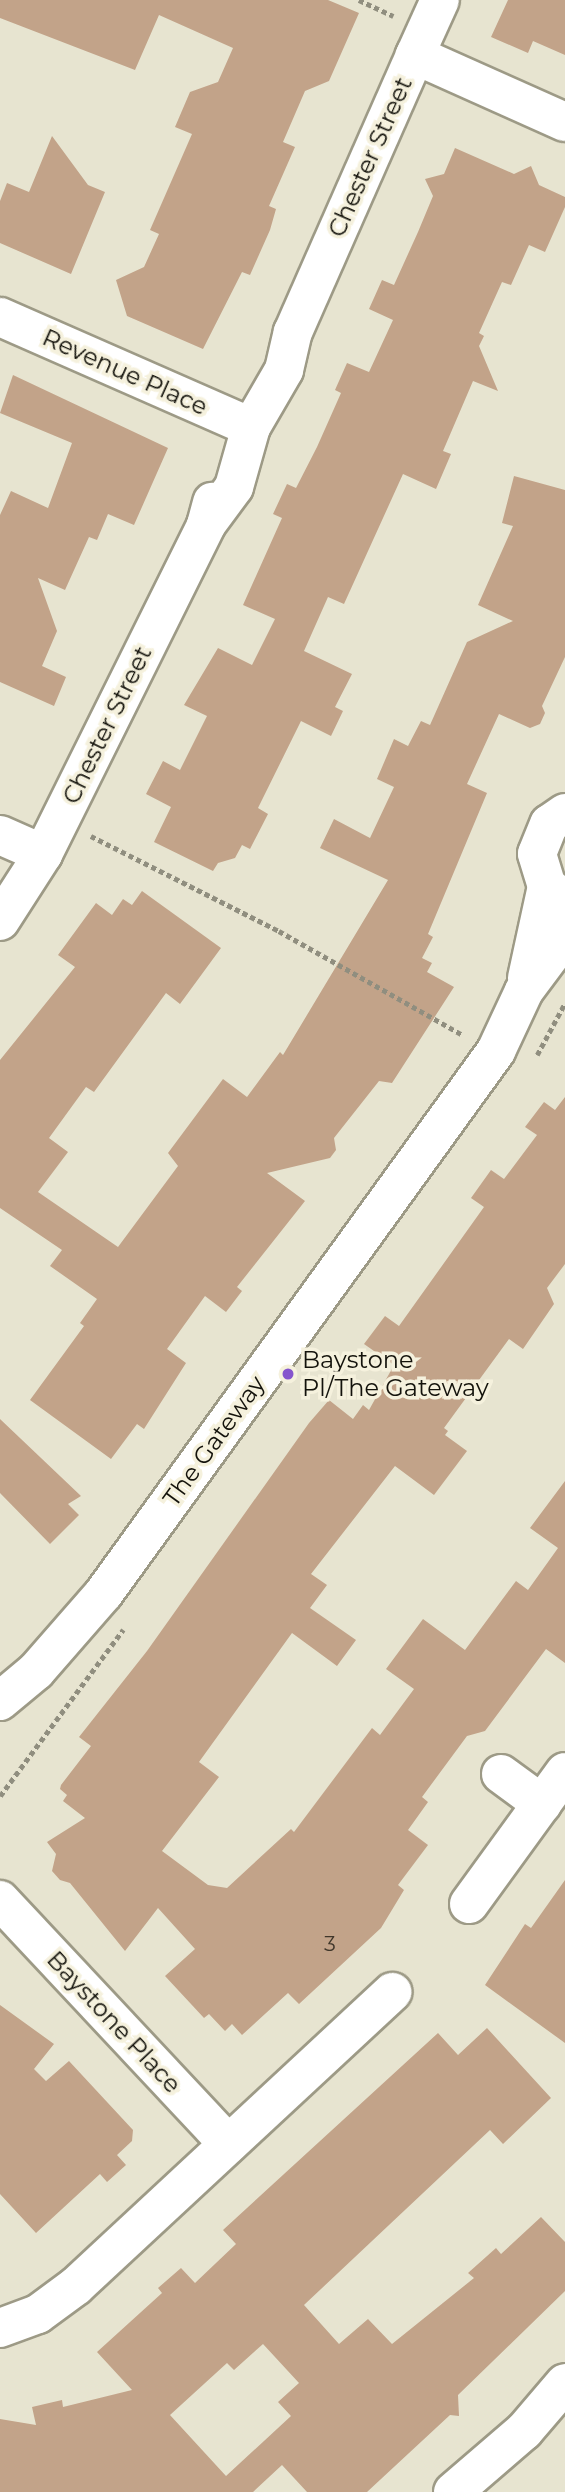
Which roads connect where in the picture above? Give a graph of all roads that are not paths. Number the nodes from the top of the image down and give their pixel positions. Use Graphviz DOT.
graph roads {
  1 [pos="440,0"];
  2 [pos="403,42"];
  3 [pos="565,122"];
  4 [pos="0,317"];
  5 [pos="243,424"];
  6 [pos="565,813"];
  7 [pos="0,835"];
  8 [pos="43,854"];
  9 [pos="556,893"];
  10 [pos="0,920"];
  11 [pos="565,936"];
  12 [pos="524,990"];
  13 [pos="0,1701"];
  14 [pos="565,1772"];
  15 [pos="501,1774"];
  16 [pos="542,1804"];
  17 [pos="0,1900"];
  18 [pos="469,1904"];
  19 [pos="392,1992"];
  20 [pos="228,2144"];
  21 [pos="0,2328"];
  22 [pos="565,2384"];
  23 [pos="453,2492"];
  1 -- 2 [label="street"];
  2 -- 3 [label="street, Chester Street"];
  2 -- 5 [label="street, Chester Street"];
  4 -- 5 [label="street, Revenue Place"];
  5 -- 8 [label="street, Chester Street"];
  6 -- 9 [label="street"];
  7 -- 8 [label="street"];
  8 -- 10 [label="street, Chester Street"];
  9 -- 12 [label="street, The Gateway"];
  11 -- 12 [label="street, The Gateway"];
  12 -- 13 [label="street, The Gateway"];
  14 -- 16 [label="street"];
  15 -- 16 [label="street"];
  16 -- 18 [label="street"];
  17 -- 20 [label="street, Baystone Place"];
  19 -- 20 [label="street"];
  20 -- 21 [label="street"];
  22 -- 23 [label="street"];
}
